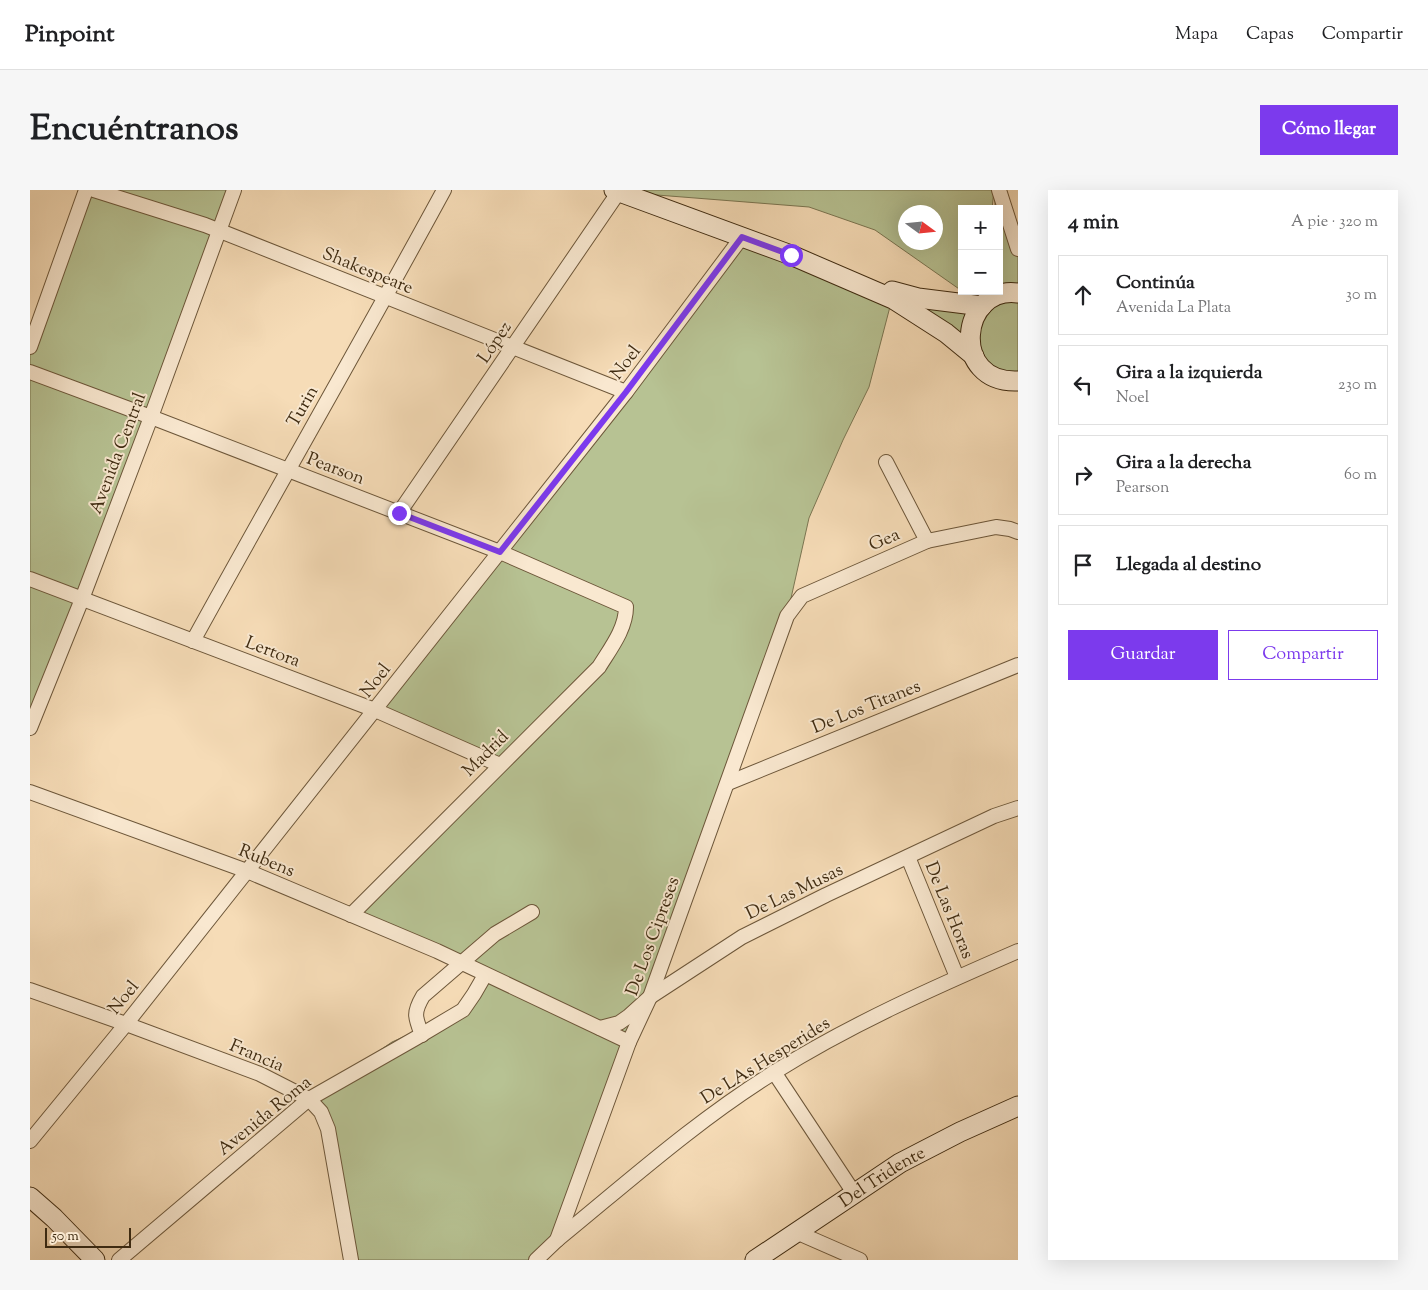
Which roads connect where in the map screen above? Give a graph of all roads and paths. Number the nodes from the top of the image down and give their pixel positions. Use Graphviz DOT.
graph roads {
  1 [pos="86,190"];
  2 [pos="94,190"];
  3 [pos="234,190"];
  4 [pos="444,190"];
  5 [pos="997,190"];
  6 [pos="618,191"];
  7 [pos="995,205"];
  8 [pos="218,230"];
  9 [pos="742,237"];
  10 [pos="1018,249"];
  11 [pos="856,282"];
  12 [pos="1018,293"];
  13 [pos="386,297"];
  14 [pos="986,300"];
  15 [pos="30,347"];
  16 [pos="513,348"];
  17 [pos="974,356"];
  18 [pos="30,372"];
  19 [pos="1009,381"];
  20 [pos="626,392"];
  21 [pos="1018,393"];
  22 [pos="151,417"];
  23 [pos="886,462"];
  24 [pos="287,470"];
  25 [pos="399,513"];
  26 [pos="1014,530"];
  27 [pos="927,540"];
  28 [pos="500,552"];
  29 [pos="30,579"];
  30 [pos="82,599"];
  31 [pos="626,607"];
  32 [pos="787,616"];
  33 [pos="193,641"];
  34 [pos="1018,665"];
  35 [pos="375,710"];
  36 [pos="30,728"];
  37 [pos="500,765"];
  38 [pos="728,782"];
  39 [pos="30,792"];
  40 [pos="1018,808"];
  41 [pos="908,857"];
  42 [pos="247,871"];
  43 [pos="532,912"];
  44 [pos="351,915"];
  45 [pos="1018,951"];
  46 [pos="461,963"];
  47 [pos="485,975"];
  48 [pos="957,978"];
  49 [pos="30,990"];
  50 [pos="650,997"];
  51 [pos="126,1024"];
  52 [pos="600,1028"];
  53 [pos="422,1035"];
  54 [pos="629,1042"];
  55 [pos="774,1072"];
  56 [pos="308,1099"];
  57 [pos="1018,1106"];
  58 [pos="30,1141"];
  59 [pos="854,1193"];
  60 [pos="30,1197"];
  61 [pos="796,1232"];
  62 [pos="557,1240"];
  63 [pos="95,1260"];
  64 [pos="119,1260"];
  65 [pos="351,1260"];
  66 [pos="536,1260"];
  67 [pos="755,1260"];
  68 [pos="860,1260"];
  1 -- 15 [label="street"];
  2 -- 8 [label="street, Shakespeare"];
  3 -- 8 [label="street, Avenida Central"];
  4 -- 13 [label="street, Turin"];
  5 -- 7 [label="street"];
  5 -- 10 [label="street"];
  6 -- 9 [label="main road"];
  6 -- 16 [label="street, López"];
  8 -- 13 [label="street, Shakespeare"];
  8 -- 22 [label="street, Avenida Central"];
  9 -- 11 [label="main road"];
  9 -- 20 [label="street, Noel"];
  11 -- 14 [label="main road"];
  11 -- 17 [label="main road"];
  12 -- 14 [label="main road"];
  13 -- 16 [label="street, Shakespeare"];
  13 -- 24 [label="street, Turin"];
  14 -- 17 [label="main road"];
  16 -- 20 [label="street, Shakespeare"];
  16 -- 25 [label="street, López"];
  17 -- 19 [label="main road"];
  18 -- 22 [label="street, Pearson"];
  19 -- 21 [label="main road"];
  20 -- 28 [label="street, Noel"];
  22 -- 24 [label="street, Pearson"];
  22 -- 30 [label="street, Avenida Central"];
  23 -- 27 [label="street"];
  24 -- 25 [label="street, Pearson"];
  24 -- 33 [label="street, Turin"];
  25 -- 28 [label="street, Pearson"];
  26 -- 27 [label="street, Gea"];
  27 -- 32 [label="street, Gea"];
  28 -- 31 [label="street, Pearson"];
  28 -- 35 [label="street, Noel"];
  29 -- 30 [label="street, Lertora"];
  30 -- 33 [label="street, Lertora"];
  30 -- 36 [label="street, Avenida Central"];
  31 -- 37 [label="street, Madrid"];
  32 -- 38 [label="street, De Los Cipreses"];
  33 -- 35 [label="street, Lertora"];
  34 -- 38 [label="street, De Los Titanes"];
  35 -- 37 [label="street, Lertora"];
  35 -- 42 [label="street, Noel"];
  37 -- 44 [label="street, Madrid"];
  38 -- 50 [label="street, De Los Cipreses"];
  39 -- 42 [label="street, Rubens"];
  40 -- 41 [label="street, De Las Musas"];
  41 -- 48 [label="street, De Las Horas"];
  41 -- 50 [label="street, De Las Musas"];
  42 -- 44 [label="street, Rubens"];
  42 -- 51 [label="street, Noel"];
  43 -- 46 [label="street"];
  44 -- 46 [label="street, Rubens"];
  45 -- 48 [label="street, De LAs Hesperides"];
  46 -- 47 [label="street, Rubens"];
  46 -- 53 [label="street"];
  47 -- 52 [label="street, Rubens"];
  47 -- 53 [label="street, Avenida Roma"];
  48 -- 55 [label="street, De LAs Hesperides"];
  49 -- 51 [label="street, Francia"];
  50 -- 52 [label="street, De Las Musas"];
  50 -- 54 [label="street, De Los Cipreses"];
  51 -- 56 [label="street, Francia"];
  51 -- 58 [label="street, Noel"];
  52 -- 54 [label="street, Rubens"];
  53 -- 56 [label="street, Avenida Roma"];
  54 -- 62 [label="street, De Los Cipreses"];
  55 -- 59 [label="street"];
  55 -- 62 [label="street, De LAs Hesperides"];
  56 -- 64 [label="street, Avenida Roma"];
  56 -- 65 [label="street, Francia"];
  57 -- 59 [label="main road, Del Tridente"];
  59 -- 61 [label="main road, Del Tridente"];
  60 -- 63 [label="main road"];
  61 -- 67 [label="main road, Del Tridente"];
  61 -- 68 [label="street"];
  62 -- 66 [label="street, De Los Cipreses"];
}
